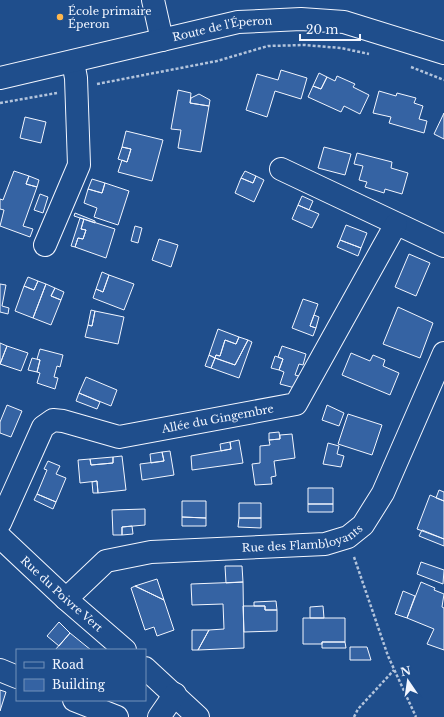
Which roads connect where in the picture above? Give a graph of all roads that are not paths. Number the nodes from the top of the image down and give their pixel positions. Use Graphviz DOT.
graph roads {
  1 [pos="153,0"];
  2 [pos="162,40"];
  3 [pos="444,53"];
  4 [pos="73,62"];
  5 [pos="0,78"];
  6 [pos="281,169"];
  7 [pos="396,224"];
  8 [pos="45,245"];
  9 [pos="444,246"];
  10 [pos="444,352"];
  11 [pos="0,523"];
  12 [pos="0,536"];
  13 [pos="66,599"];
  14 [pos="124,649"];
  15 [pos="146,669"];
  16 [pos="0,670"];
  17 [pos="16,677"];
  18 [pos="175,694"];
  19 [pos="77,701"];
  20 [pos="117,717"];
  21 [pos="159,717"];
  22 [pos="198,717"];
  1 -- 2 [label="street"];
  2 -- 3 [label="street, Route de l'Éperon"];
  2 -- 4 [label="street, Route de l'Éperon"];
  4 -- 5 [label="street, Route de l'Éperon"];
  4 -- 8 [label="street"];
  6 -- 7 [label="street"];
  7 -- 9 [label="street"];
  7 -- 11 [label="street, Allée du Gingembre"];
  10 -- 13 [label="street, Rue des Flambloyants"];
  12 -- 13 [label="street, Rue du Poivre Vert"];
  13 -- 14 [label="street, Rue du Poivre Vert"];
  15 -- 18 [label="street"];
  16 -- 17 [label="street"];
  18 -- 21 [label="street"];
  18 -- 22 [label="street"];
  19 -- 20 [label="street"];
}
